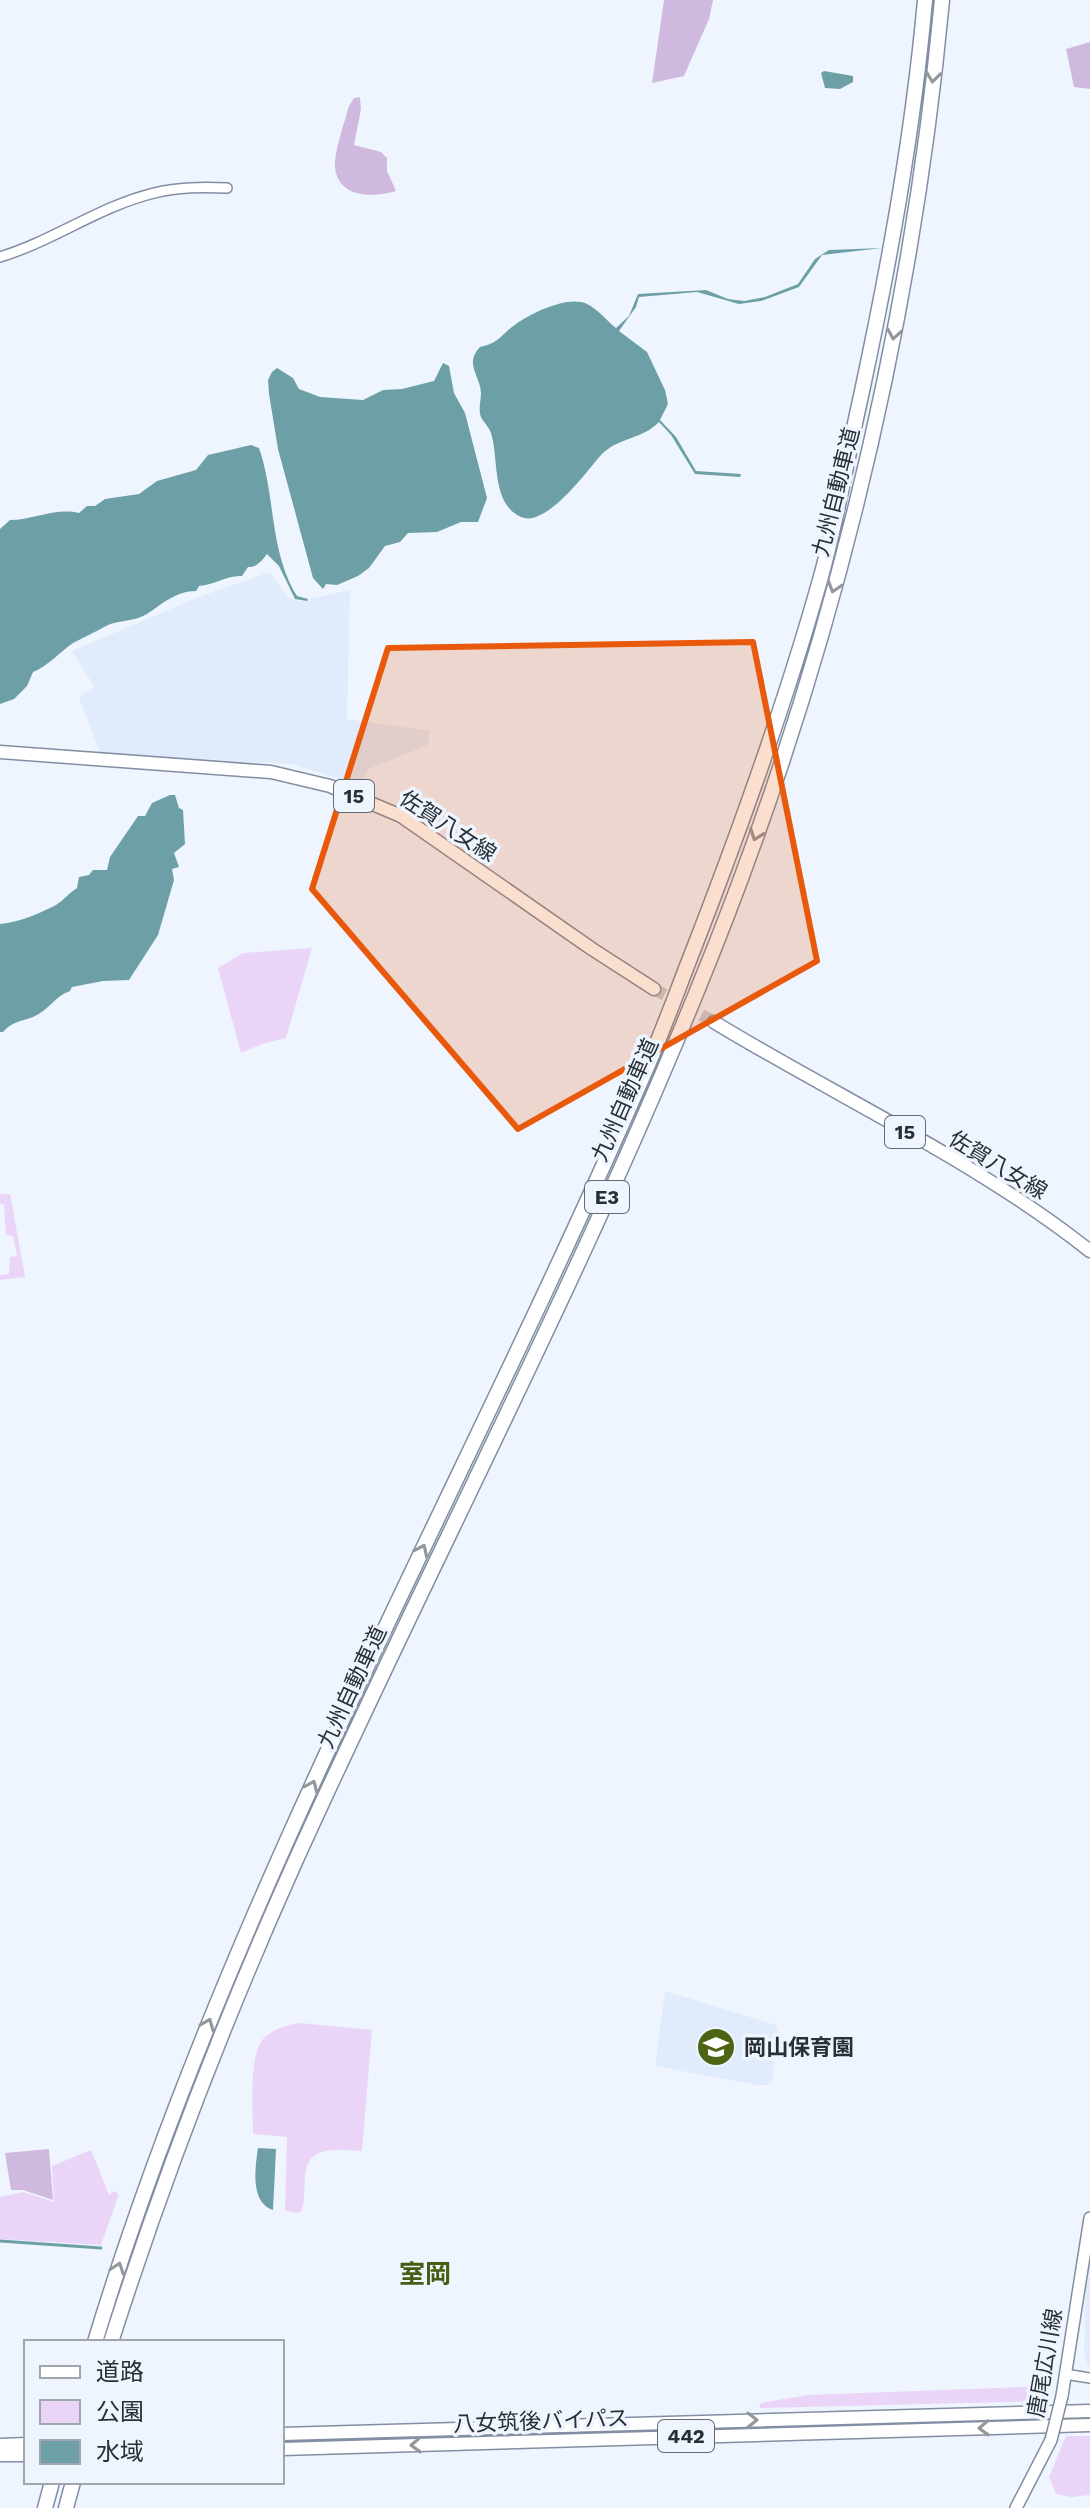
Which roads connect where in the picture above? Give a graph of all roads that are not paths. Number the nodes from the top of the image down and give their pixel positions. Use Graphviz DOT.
graph roads {
  1 [pos="925,0"];
  2 [pos="942,0"];
  3 [pos="227,188"];
  4 [pos="0,257"];
  5 [pos="0,752"];
  6 [pos="654,989"];
  7 [pos="714,1022"];
  8 [pos="1090,1251"];
  9 [pos="1090,2218"];
  10 [pos="96,2340"];
  11 [pos="112,2340"];
  12 [pos="1065,2374"];
  13 [pos="1090,2378"];
  14 [pos="1090,2411"];
  15 [pos="1090,2425"];
  16 [pos="284,2434"];
  17 [pos="24,2444"];
  18 [pos="0,2445"];
  19 [pos="284,2449"];
  20 [pos="0,2455"];
  21 [pos="24,2455"];
  22 [pos="51,2484"];
  23 [pos="72,2484"];
  24 [pos="45,2508"];
  25 [pos="66,2508"];
  26 [pos="1016,2508"];
  10 -- 1 [label="highway, 九州自動車道 / E3, one-way"];
  2 -- 11 [label="highway, 九州自動車道 / E3, one-way"];
  3 -- 4 [label="street"];
  5 -- 6 [label="main road, 佐賀八女線 / 15"];
  7 -- 8 [label="main road, 佐賀八女線 / 15"];
  9 -- 12 [label="main road, 唐尾広川線"];
  12 -- 13 [label="street"];
  12 -- 26 [label="main road, 唐尾広川線, bridge"];
  16 -- 14 [label="main road, 八女筑後バイパス / 442, one-way"];
  15 -- 19 [label="main road, 八女筑後バイパス / 442, one-way"];
  17 -- 18 [label="main road"];
  20 -- 21 [label="main road"];
  22 -- 24 [label="highway"];
  23 -- 25 [label="highway"];
}
